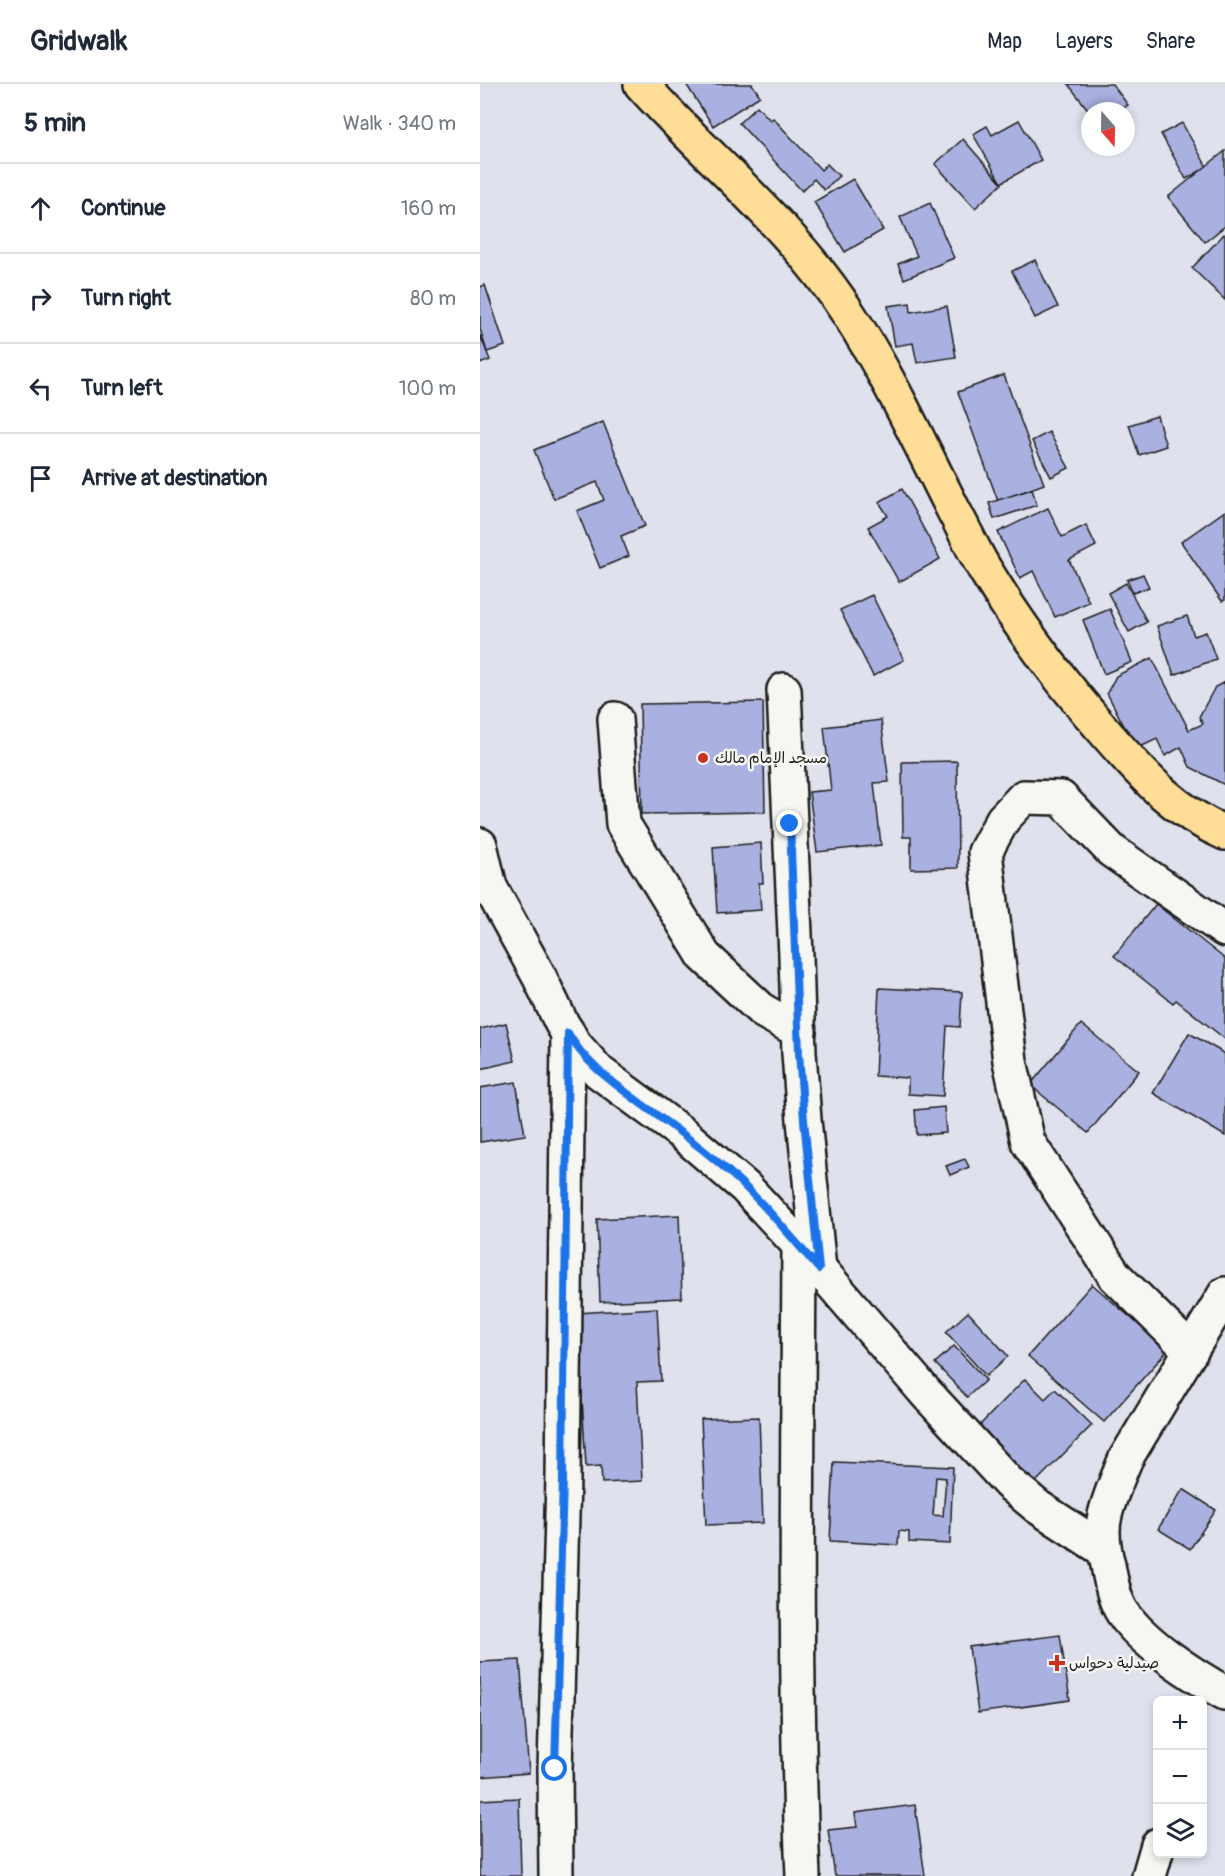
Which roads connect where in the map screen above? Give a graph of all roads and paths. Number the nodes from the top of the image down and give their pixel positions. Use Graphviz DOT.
graph roads {
  1 [pos="641,84"];
  2 [pos="783,690"];
  3 [pos="615,719"];
  4 [pos="1225,833"];
  5 [pos="480,845"];
  6 [pos="485,881"];
  7 [pos="1225,930"];
  8 [pos="799,1031"];
  9 [pos="568,1033"];
  10 [pos="809,1257"];
  11 [pos="1225,1294"];
  12 [pos="1191,1351"];
  13 [pos="1104,1550"];
  14 [pos="1208,1691"];
  15 [pos="1154,1858"];
  16 [pos="556,1876"];
  17 [pos="803,1876"];
  18 [pos="1149,1876"];
  1 -- 4 [label="main road"];
  2 -- 8 [label="street"];
  3 -- 8 [label="street"];
  5 -- 6 [label="street"];
  6 -- 9 [label="street"];
  7 -- 12 [label="street"];
  8 -- 10 [label="street"];
  9 -- 10 [label="street"];
  9 -- 16 [label="street"];
  10 -- 13 [label="street"];
  10 -- 17 [label="street"];
  11 -- 12 [label="street"];
  12 -- 13 [label="street"];
  13 -- 14 [label="street"];
  15 -- 18 [label="street"];
}
